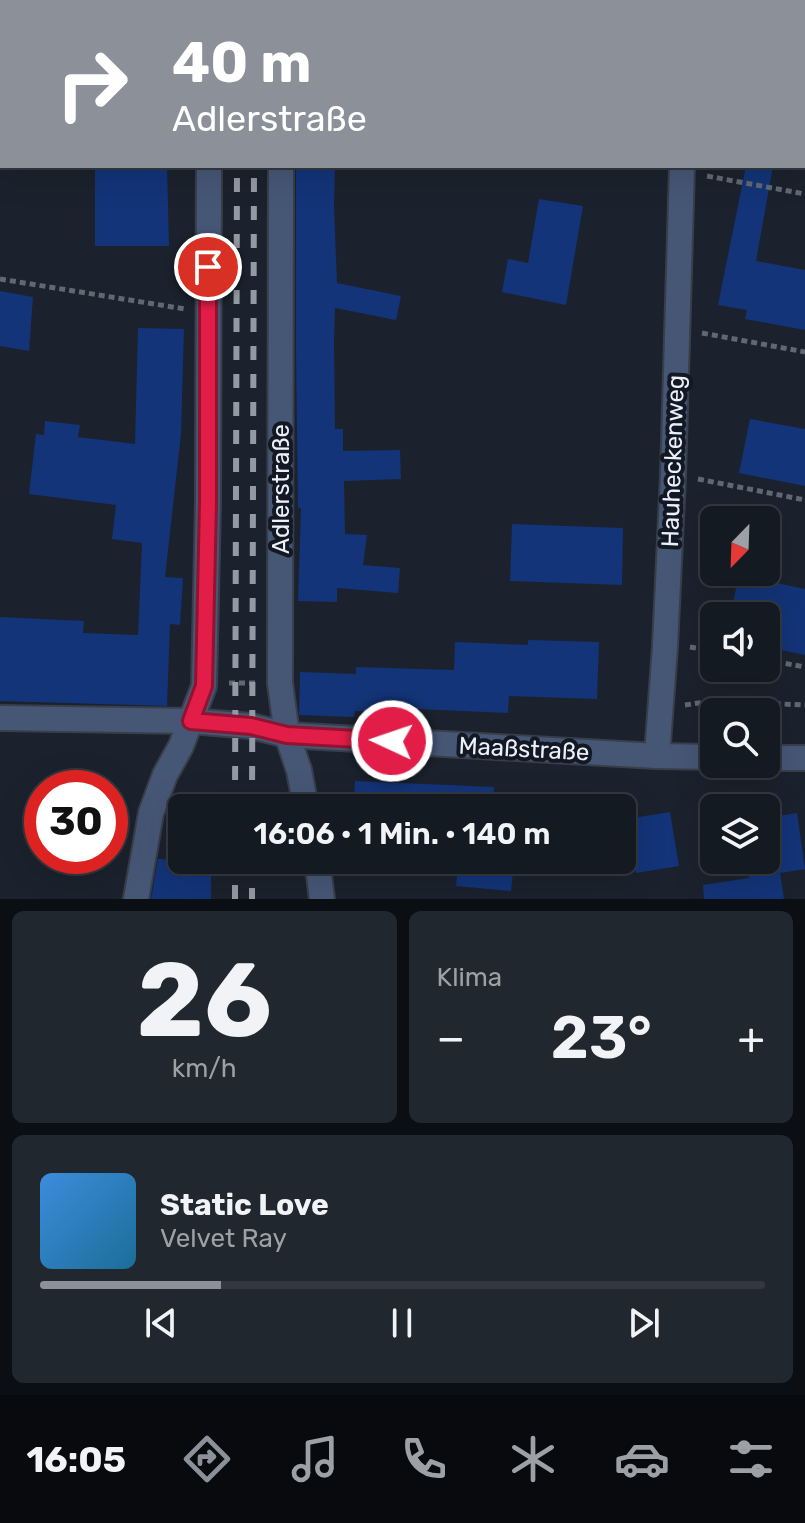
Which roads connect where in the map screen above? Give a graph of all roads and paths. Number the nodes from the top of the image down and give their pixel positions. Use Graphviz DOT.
graph roads {
  1 [pos="209,168"];
  2 [pos="281,168"];
  3 [pos="682,170"];
  4 [pos="805,194"];
  5 [pos="0,279"];
  6 [pos="208,311"];
  7 [pos="677,329"];
  8 [pos="805,352"];
  9 [pos="673,476"];
  10 [pos="805,500"];
  11 [pos="780,663"];
  12 [pos="805,667"];
  13 [pos="280,683"];
  14 [pos="204,686"];
  15 [pos="660,704"];
  16 [pos="805,705"];
  17 [pos="0,718"];
  18 [pos="182,722"];
  19 [pos="287,735"];
  20 [pos="657,756"];
  21 [pos="700,757"];
  22 [pos="780,758"];
  23 [pos="805,758"];
  24 [pos="303,794"];
  25 [pos="319,874"];
  26 [pos="136,899"];
  27 [pos="322,899"];
  1 -- 6 [label="street"];
  2 -- 13 [label="street, Adlerstraße"];
  3 -- 4 [label="path"];
  3 -- 7 [label="street, Hauheckenweg"];
  5 -- 6 [label="path"];
  6 -- 14 [label="street"];
  7 -- 8 [label="path"];
  7 -- 9 [label="street, Hauheckenweg"];
  9 -- 10 [label="path"];
  9 -- 15 [label="street, Hauheckenweg"];
  11 -- 12 [label="path"];
  13 -- 14 [label="path"];
  13 -- 19 [label="street, Adlerstraße"];
  14 -- 18 [label="street"];
  15 -- 16 [label="path"];
  15 -- 20 [label="street, Hauheckenweg"];
  17 -- 18 [label="street, Maaßstraße"];
  18 -- 19 [label="street, Maaßstraße"];
  18 -- 26 [label="street"];
  19 -- 20 [label="street, Maaßstraße"];
  19 -- 24 [label="street, Adlerstraße"];
  20 -- 21 [label="street, Maaßstraße"];
  22 -- 23 [label="street"];
  25 -- 27 [label="street"];
}
